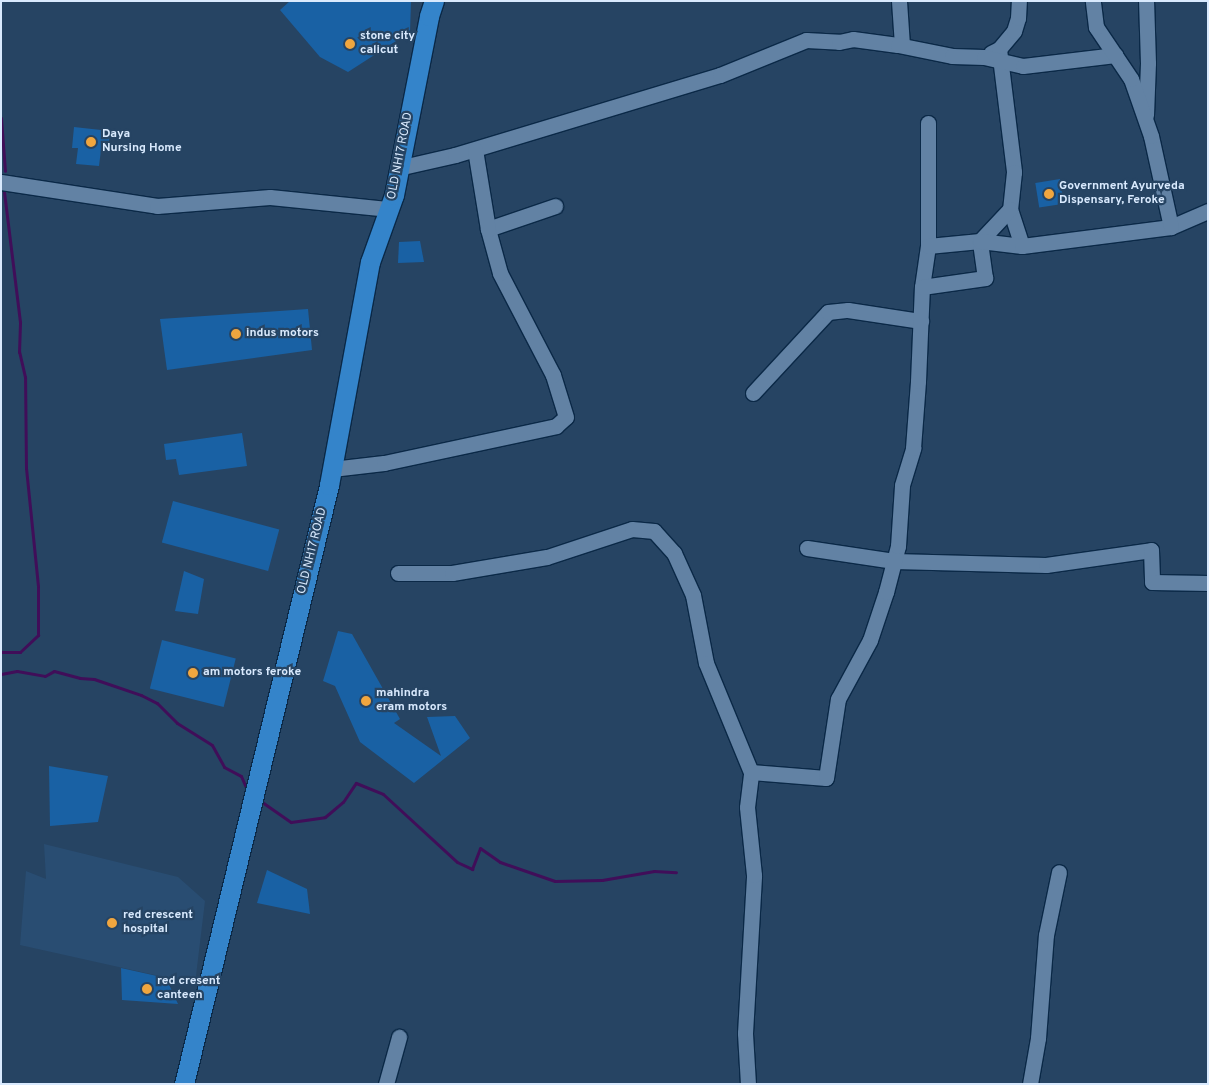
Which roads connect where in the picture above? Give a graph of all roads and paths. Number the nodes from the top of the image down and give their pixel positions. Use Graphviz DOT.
graph roads {
  1 [pos="899,1"];
  2 [pos="1019,1"];
  3 [pos="1093,1"];
  4 [pos="1146,1"];
  5 [pos="430,6"];
  6 [pos="902,45"];
  7 [pos="999,54"];
  8 [pos="1115,55"];
  9 [pos="1146,120"];
  10 [pos="928,123"];
  11 [pos="475,150"];
  12 [pos="398,168"];
  13 [pos="1,182"];
  14 [pos="555,206"];
  15 [pos="389,209"];
  16 [pos="1010,209"];
  17 [pos="1208,210"];
  18 [pos="1170,227"];
  19 [pos="488,229"];
  20 [pos="980,241"];
  21 [pos="928,246"];
  22 [pos="1022,246"];
  23 [pos="922,288"];
  24 [pos="921,321"];
  25 [pos="753,393"];
  26 [pos="332,468"];
  27 [pos="807,548"];
  28 [pos="894,561"];
  29 [pos="398,573"];
  30 [pos="1208,583"];
  31 [pos="751,772"];
  32 [pos="1059,872"];
  33 [pos="399,1037"];
  34 [pos="184,1084"];
  35 [pos="386,1084"];
  36 [pos="748,1084"];
  37 [pos="1030,1084"];
  1 -- 6 [label="street"];
  2 -- 7 [label="street"];
  3 -- 8 [label="street"];
  4 -- 9 [label="street"];
  5 -- 12 [label="main road, OLD NH17 ROAD"];
  6 -- 7 [label="street"];
  6 -- 11 [label="street"];
  7 -- 8 [label="street"];
  7 -- 16 [label="street"];
  8 -- 9 [label="street"];
  9 -- 18 [label="street"];
  10 -- 21 [label="street"];
  11 -- 12 [label="street"];
  11 -- 19 [label="street"];
  12 -- 15 [label="main road, OLD NH17 ROAD"];
  13 -- 15 [label="street"];
  14 -- 19 [label="street"];
  15 -- 26 [label="main road, OLD NH17 ROAD"];
  16 -- 20 [label="street"];
  16 -- 22 [label="street"];
  17 -- 18 [label="street"];
  18 -- 22 [label="street"];
  19 -- 26 [label="street"];
  20 -- 21 [label="street"];
  20 -- 22 [label="street"];
  20 -- 23 [label="street"];
  21 -- 23 [label="street"];
  23 -- 24 [label="street"];
  24 -- 25 [label="street"];
  24 -- 28 [label="street"];
  26 -- 34 [label="main road, OLD NH17 ROAD"];
  27 -- 28 [label="street"];
  28 -- 30 [label="street"];
  28 -- 31 [label="street"];
  29 -- 31 [label="street"];
  31 -- 36 [label="street"];
  32 -- 37 [label="street"];
  33 -- 35 [label="street"];
}
